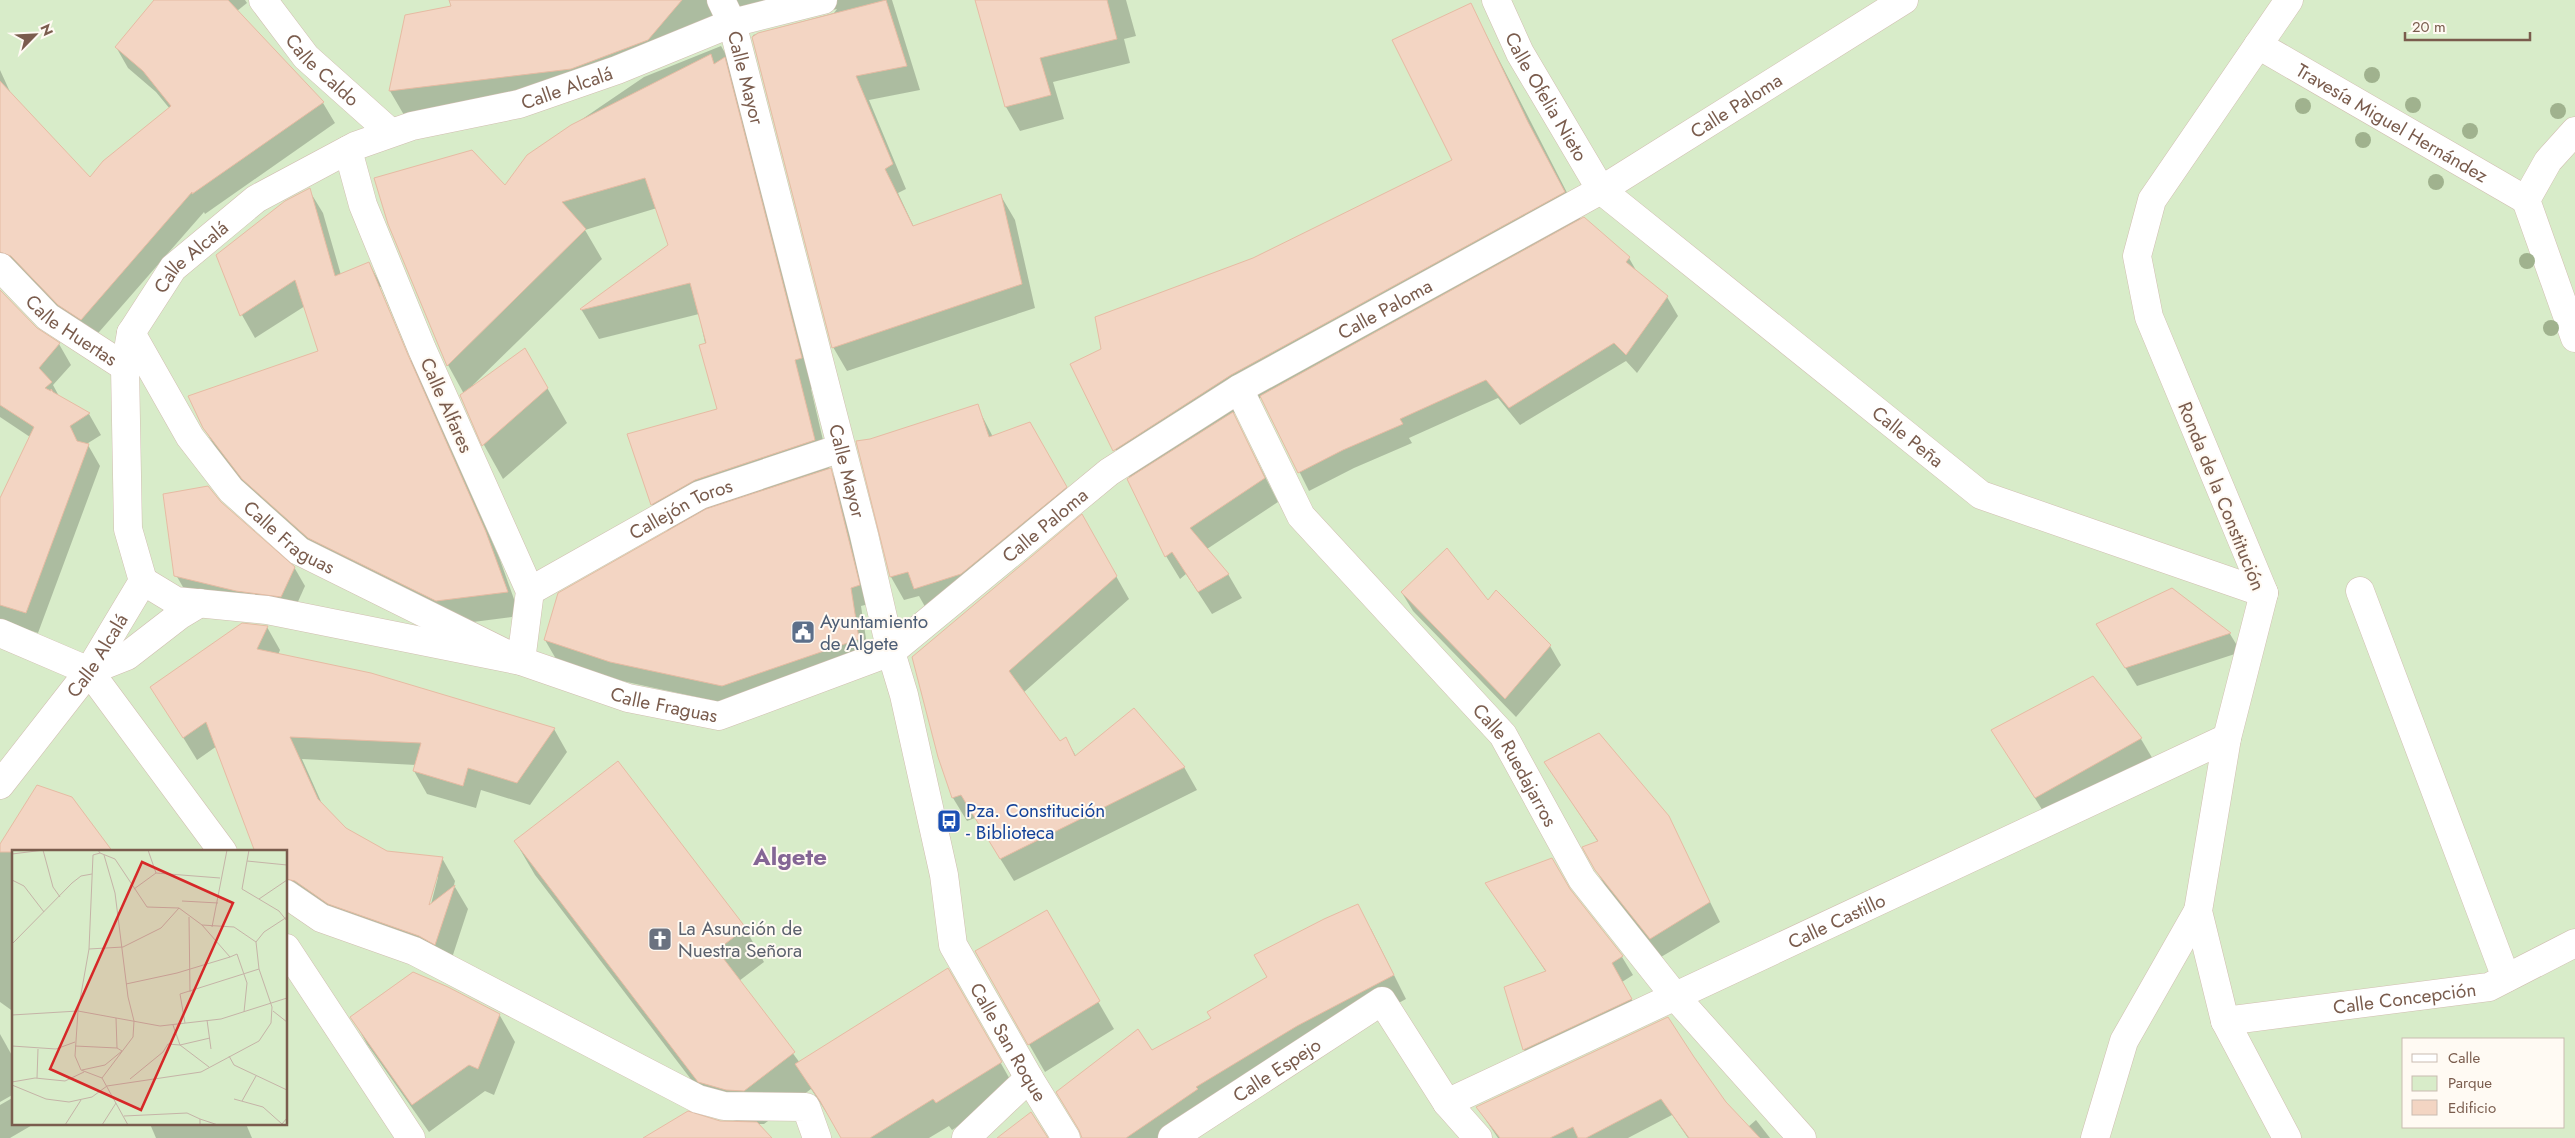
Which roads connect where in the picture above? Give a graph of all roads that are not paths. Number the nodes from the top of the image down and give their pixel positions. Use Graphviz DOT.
graph roads {
  1 [pos="263,0"];
  2 [pos="823,0"];
  3 [pos="1496,0"];
  4 [pos="1904,0"];
  5 [pos="2288,0"];
  6 [pos="727,11"];
  7 [pos="2258,45"];
  8 [pos="2575,130"];
  9 [pos="390,132"];
  10 [pos="348,150"];
  11 [pos="1601,190"];
  12 [pos="2526,200"];
  13 [pos="0,267"];
  14 [pos="131,333"];
  15 [pos="2575,338"];
  16 [pos="126,367"];
  17 [pos="1239,389"];
  18 [pos="841,448"];
  19 [pos="143,581"];
  20 [pos="530,591"];
  21 [pos="2360,591"];
  22 [pos="2264,593"];
  23 [pos="200,603"];
  24 [pos="0,633"];
  25 [pos="891,652"];
  26 [pos="520,661"];
  27 [pos="89,671"];
  28 [pos="2227,738"];
  29 [pos="0,785"];
  30 [pos="222,850"];
  31 [pos="288,895"];
  32 [pos="2198,911"];
  33 [pos="2575,943"];
  34 [pos="953,945"];
  35 [pos="288,951"];
  36 [pos="2506,978"];
  37 [pos="1674,995"];
  38 [pos="2225,1021"];
  39 [pos="1029,1078"];
  40 [pos="1447,1103"];
  41 [pos="411,1138"];
  42 [pos="817,1138"];
  43 [pos="966,1138"];
  44 [pos="1066,1138"];
  45 [pos="1172,1138"];
  46 [pos="1478,1138"];
  47 [pos="1802,1138"];
  48 [pos="2095,1138"];
  49 [pos="2287,1138"];
  1 -- 9 [label="street, Calle Caldo"];
  2 -- 6 [label="street, Calle Alcalá"];
  3 -- 11 [label="street, Calle Ofelia Nieto"];
  4 -- 11 [label="street, Calle Paloma"];
  5 -- 7 [label="street, Ronda de la Constitución"];
  6 -- 9 [label="street, Calle Alcalá"];
  6 -- 18 [label="street, Calle Mayor"];
  7 -- 12 [label="street, Travesía Miguel Hernández"];
  7 -- 22 [label="street, Ronda de la Constitución"];
  8 -- 12 [label="street"];
  9 -- 10 [label="street, Calle Alcalá"];
  10 -- 14 [label="street, Calle Alcalá"];
  10 -- 20 [label="street, Calle Alfares"];
  11 -- 17 [label="street, Calle Paloma"];
  11 -- 22 [label="street, Calle Peña"];
  12 -- 15 [label="street"];
  13 -- 16 [label="street, Calle Huertas"];
  14 -- 16 [label="street, Calle Alcalá"];
  14 -- 26 [label="street, Calle Fraguas"];
  16 -- 19 [label="street, Calle Alcalá"];
  17 -- 25 [label="street, Calle Paloma"];
  17 -- 37 [label="street, Calle Ruedajarros"];
  18 -- 20 [label="street, Callejón Toros"];
  18 -- 25 [label="street, Calle Mayor"];
  19 -- 23 [label="street, Calle Fraguas"];
  19 -- 27 [label="street, Calle Alcalá"];
  20 -- 26 [label="street"];
  21 -- 36 [label="street"];
  22 -- 28 [label="street, Ronda de la Constitución"];
  23 -- 26 [label="street, Calle Fraguas"];
  23 -- 27 [label="street"];
  24 -- 27 [label="street"];
  25 -- 26 [label="street, Calle Fraguas"];
  25 -- 34 [label="street, Calle Mayor"];
  27 -- 29 [label="street, Calle Alcalá"];
  27 -- 30 [label="street"];
  28 -- 32 [label="street, Ronda de la Constitución"];
  28 -- 37 [label="street, Calle Castillo"];
  31 -- 42 [label="street"];
  32 -- 38 [label="street, Ronda de la Constitución"];
  32 -- 48 [label="street"];
  33 -- 36 [label="street, Calle Concepción"];
  34 -- 39 [label="street, Calle San Roque"];
  35 -- 41 [label="street"];
  36 -- 38 [label="street, Calle Concepción"];
  37 -- 40 [label="street, Calle Castillo"];
  37 -- 47 [label="street, Calle Ruedajarros"];
  38 -- 49 [label="street, Ronda de la Constitución"];
  39 -- 43 [label="street"];
  39 -- 44 [label="street, Calle San Roque"];
  40 -- 45 [label="street, Calle Espejo"];
  40 -- 46 [label="street"];
}
